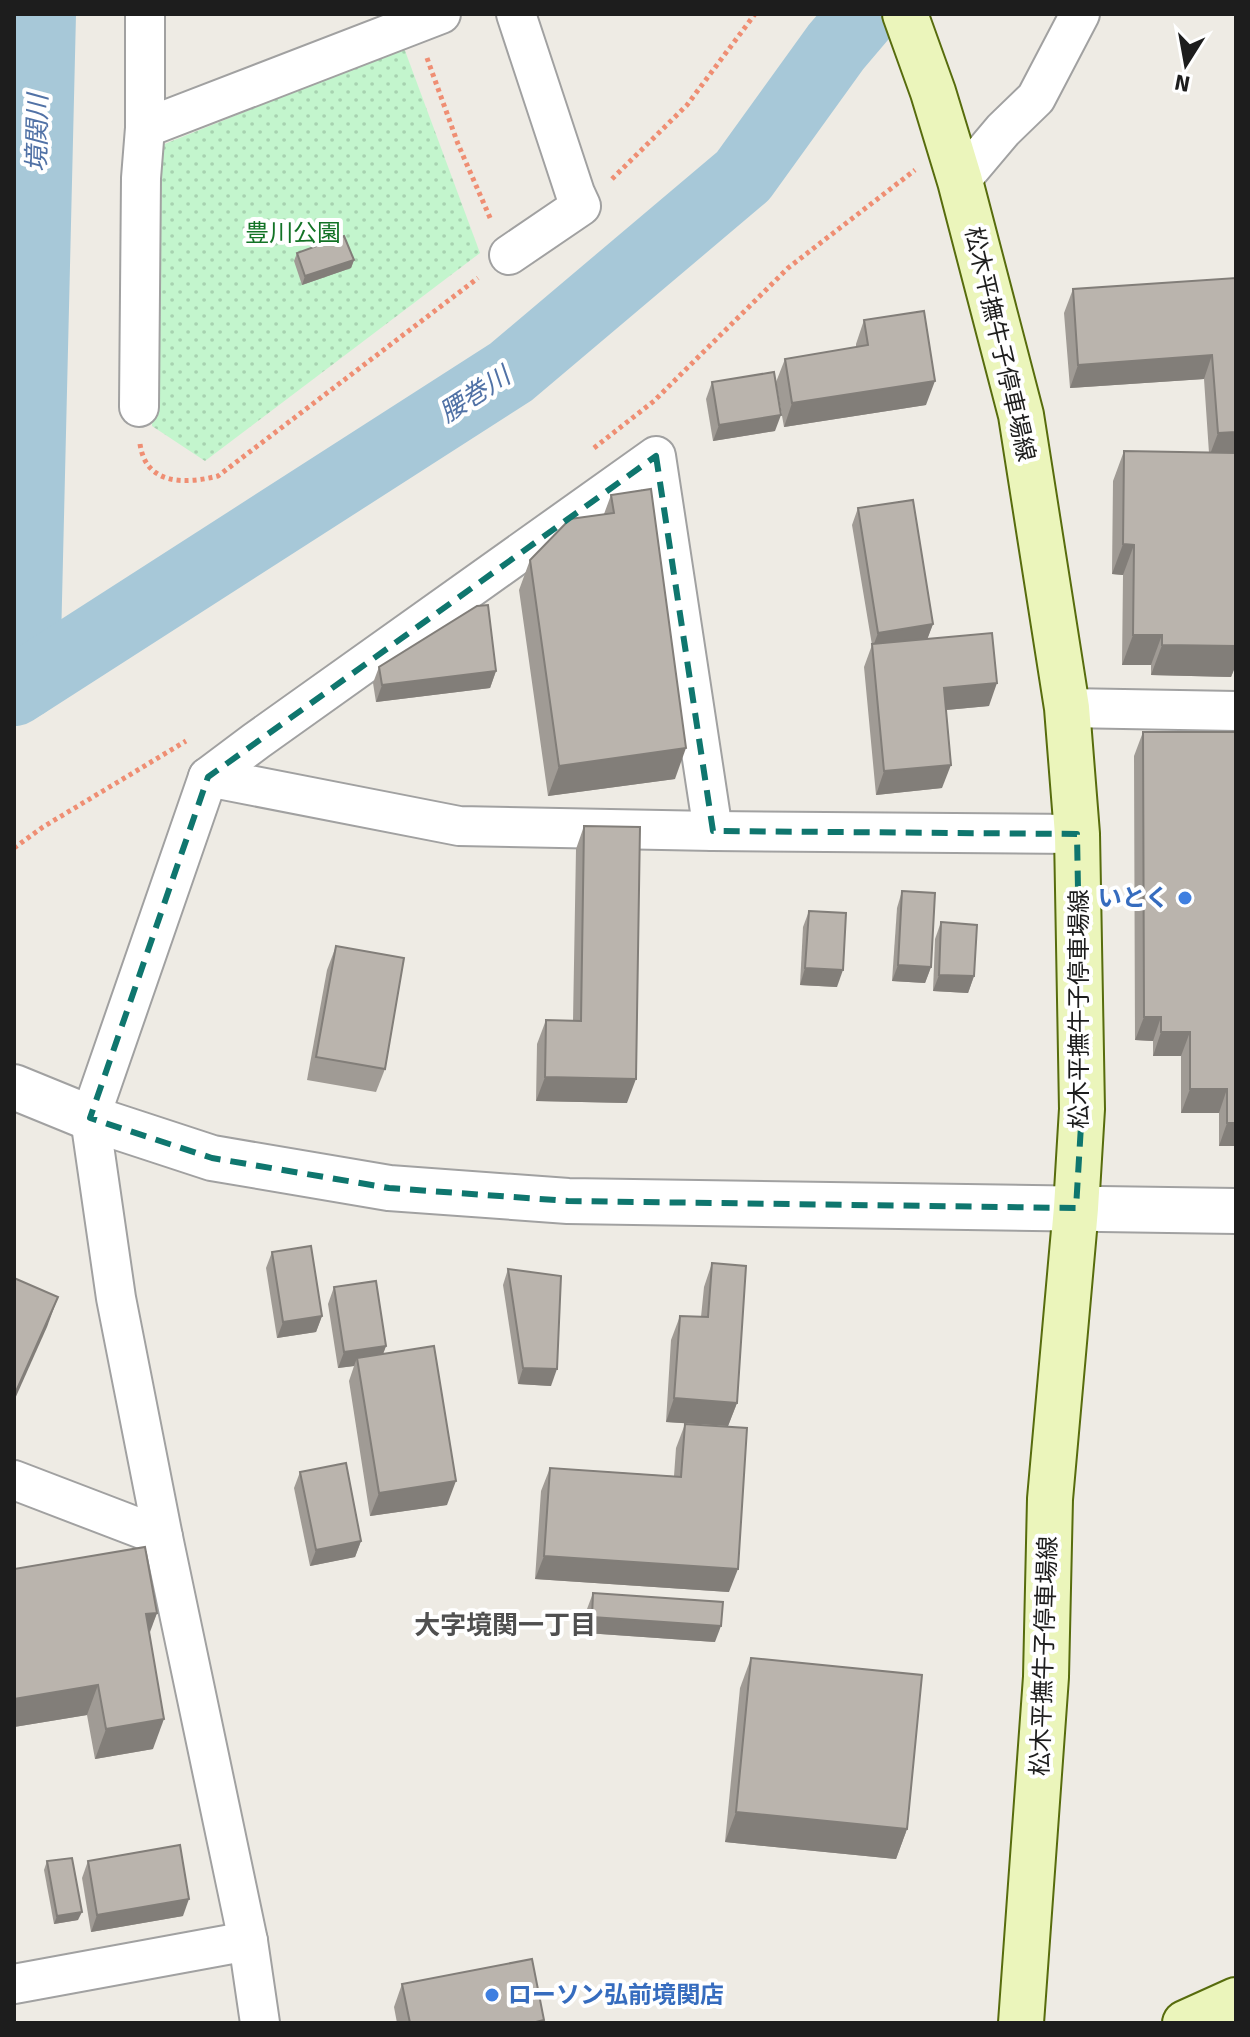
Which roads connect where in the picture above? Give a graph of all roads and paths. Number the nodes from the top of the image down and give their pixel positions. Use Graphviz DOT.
graph roads {
  1 [pos="145,14"];
  2 [pos="516,14"];
  3 [pos="755,14"];
  4 [pos="905,14"];
  5 [pos="1080,14"];
  6 [pos="428,19"];
  7 [pos="145,128"];
  8 [pos="955,162"];
  9 [pos="581,206"];
  10 [pos="495,250"];
  11 [pos="139,407"];
  12 [pos="591,450"];
  13 [pos="1067,708"];
  14 [pos="1236,711"];
  15 [pos="193,737"];
  16 [pos="208,777"];
  17 [pos="713,831"];
  18 [pos="1077,834"];
  19 [pos="14,848"];
  20 [pos="14,1087"];
  21 [pos="90,1118"];
  22 [pos="1076,1208"];
  23 [pos="1236,1211"];
  24 [pos="14,1480"];
  25 [pos="163,1537"];
  26 [pos="248,1941"];
  27 [pos="14,1984"];
  28 [pos="1236,2000"];
  29 [pos="260,2023"];
  30 [pos="1021,2023"];
  31 [pos="1185,2023"];
  1 -- 7 [label="street"];
  2 -- 9 [label="street"];
  3 -- 9 [label="path"];
  4 -- 8 [label="main road, 松木平撫牛子停車場線"];
  5 -- 8 [label="street"];
  6 -- 7 [label="street"];
  6 -- 10 [label="path"];
  7 -- 11 [label="street"];
  8 -- 12 [label="path"];
  8 -- 13 [label="main road, 松木平撫牛子停車場線"];
  9 -- 10 [label="street"];
  10 -- 11 [label="path"];
  13 -- 14 [label="street"];
  13 -- 18 [label="main road, 松木平撫牛子停車場線"];
  15 -- 19 [label="path"];
  16 -- 17 [label="street"];
  16 -- 17 [label="street"];
  16 -- 21 [label="street"];
  17 -- 18 [label="street"];
  18 -- 22 [label="main road, 松木平撫牛子停車場線"];
  20 -- 21 [label="street"];
  21 -- 22 [label="street"];
  21 -- 25 [label="street"];
  22 -- 23 [label="street"];
  22 -- 30 [label="main road, 松木平撫牛子停車場線"];
  24 -- 25 [label="street"];
  25 -- 26 [label="street"];
  26 -- 27 [label="street"];
  26 -- 29 [label="street"];
  28 -- 31 [label="main road"];
}
